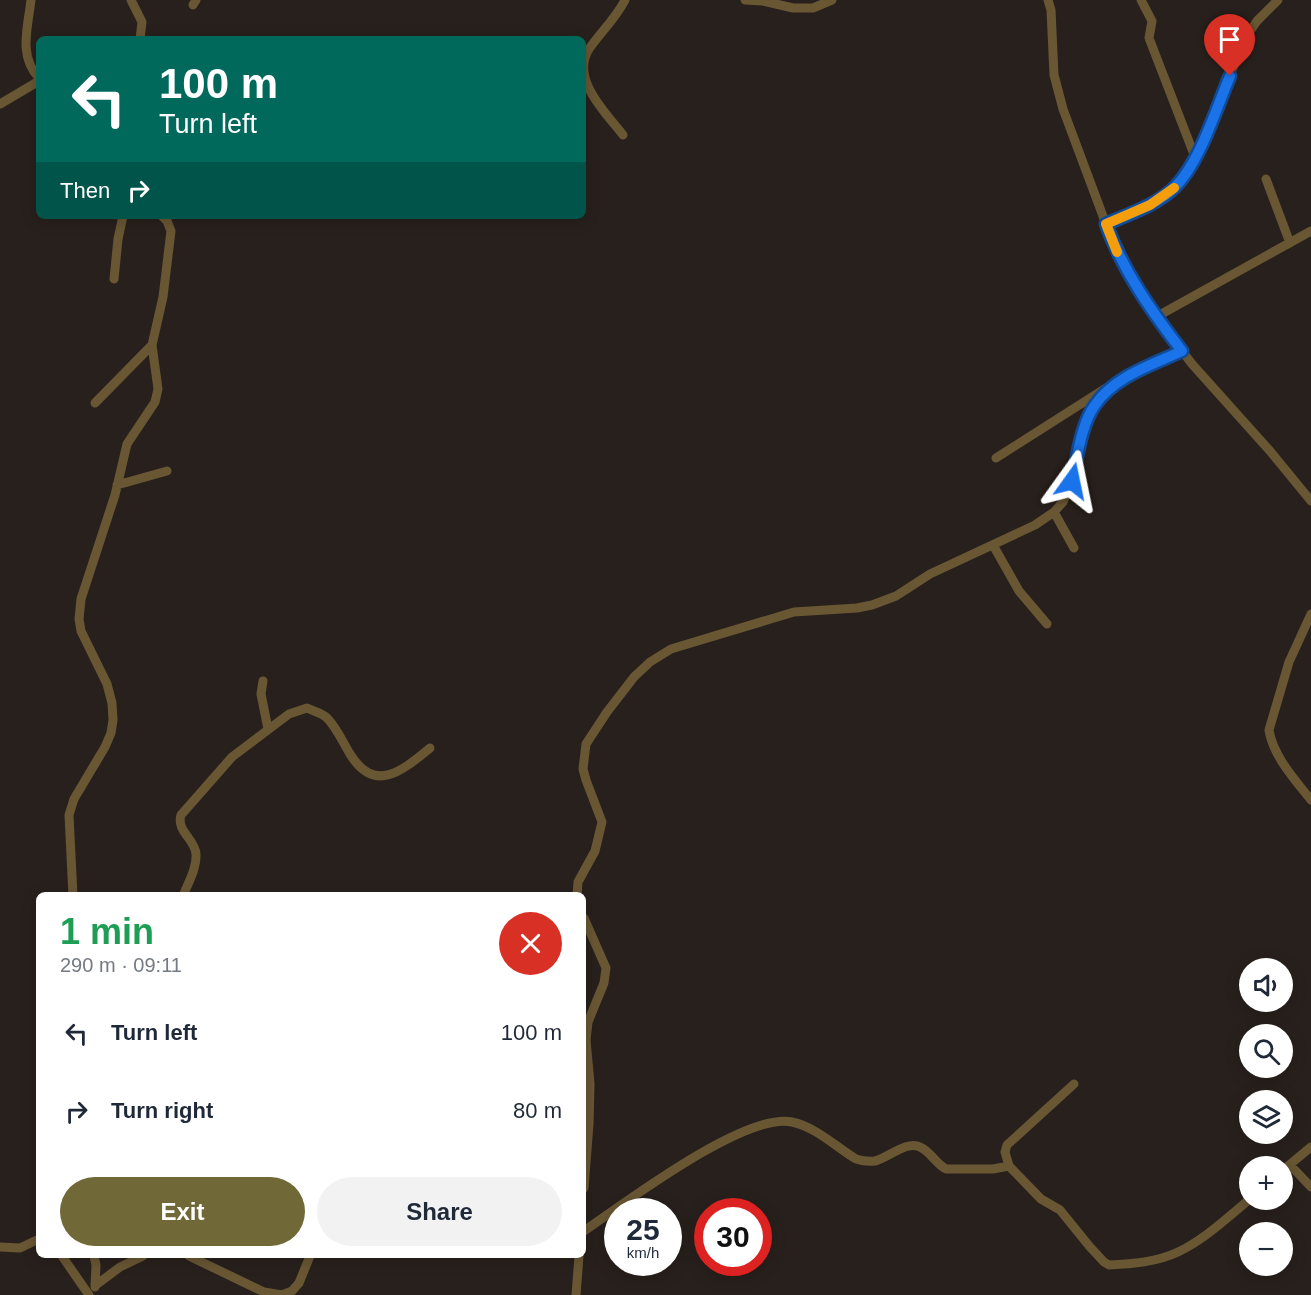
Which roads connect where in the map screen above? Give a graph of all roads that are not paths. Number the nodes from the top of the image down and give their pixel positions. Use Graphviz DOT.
graph roads {
  1 [pos="30,0"];
  2 [pos="131,0"];
  3 [pos="626,0"];
  4 [pos="745,0"];
  5 [pos="831,0"];
  6 [pos="1048,0"];
  7 [pos="1141,0"];
  8 [pos="1278,0"];
  9 [pos="140,36"];
  10 [pos="586,58"];
  11 [pos="36,75"];
  12 [pos="586,79"];
  13 [pos="36,81"];
  14 [pos="0,104"];
  15 [pos="623,135"];
  16 [pos="1196,157"];
  17 [pos="1266,179"];
  18 [pos="122,219"];
  19 [pos="165,219"];
  20 [pos="1106,224"];
  21 [pos="1311,231"];
  22 [pos="1290,243"];
  23 [pos="114,279"];
  24 [pos="1156,317"];
  25 [pos="152,345"];
  26 [pos="1182,351"];
  27 [pos="1130,375"];
  28 [pos="95,403"];
  29 [pos="996,459"];
  30 [pos="167,471"];
  31 [pos="117,485"];
  32 [pos="1311,501"];
  33 [pos="1054,512"];
  34 [pos="993,545"];
  35 [pos="1074,548"];
  36 [pos="1311,614"];
  37 [pos="1047,624"];
  38 [pos="263,681"];
  39 [pos="268,729"];
  40 [pos="430,748"];
  41 [pos="1311,800"];
  42 [pos="73,892"];
  43 [pos="184,892"];
  44 [pos="577,892"];
  45 [pos="586,922"];
  46 [pos="586,1040"];
  47 [pos="586,1040"];
  48 [pos="1074,1084"];
  49 [pos="1311,1147"];
  50 [pos="586,1162"];
  51 [pos="1293,1162"];
  52 [pos="1009,1166"];
  53 [pos="1293,1173"];
  54 [pos="1311,1187"];
  55 [pos="1239,1208"];
  56 [pos="586,1230"];
  57 [pos="36,1240"];
  58 [pos="0,1247"];
  59 [pos="63,1258"];
  60 [pos="94,1258"];
  61 [pos="139,1258"];
  62 [pos="193,1258"];
  63 [pos="309,1258"];
  64 [pos="579,1258"];
  65 [pos="96,1285"];
  66 [pos="90,1295"];
  67 [pos="576,1295"];
  1 -- 11 [label="street"];
  2 -- 9 [label="street"];
  3 -- 10 [label="street"];
  4 -- 5 [label="street"];
  6 -- 20 [label="street"];
  7 -- 16 [label="street"];
  8 -- 16 [label="street"];
  12 -- 15 [label="street"];
  13 -- 14 [label="street"];
  16 -- 20 [label="street"];
  17 -- 22 [label="street"];
  18 -- 23 [label="street"];
  19 -- 25 [label="street"];
  20 -- 24 [label="street"];
  21 -- 22 [label="street"];
  22 -- 24 [label="street"];
  24 -- 26 [label="street"];
  25 -- 28 [label="street"];
  25 -- 31 [label="street"];
  26 -- 27 [label="street"];
  26 -- 32 [label="street"];
  27 -- 29 [label="street"];
  27 -- 33 [label="street"];
  30 -- 31 [label="street"];
  31 -- 42 [label="street"];
  33 -- 34 [label="street"];
  33 -- 35 [label="street"];
  34 -- 37 [label="street"];
  34 -- 44 [label="street"];
  36 -- 41 [label="street"];
  38 -- 39 [label="street"];
  39 -- 40 [label="street"];
  39 -- 43 [label="street"];
  45 -- 47 [label="street"];
  46 -- 50 [label="street"];
  48 -- 52 [label="street"];
  49 -- 51 [label="street"];
  52 -- 55 [label="street"];
  52 -- 56 [label="street"];
  53 -- 54 [label="street"];
  57 -- 58 [label="street"];
  59 -- 66 [label="street"];
  60 -- 65 [label="street"];
  61 -- 65 [label="street"];
  62 -- 63 [label="street"];
  64 -- 67 [label="street"];
  65 -- 66 [label="street"];
}
